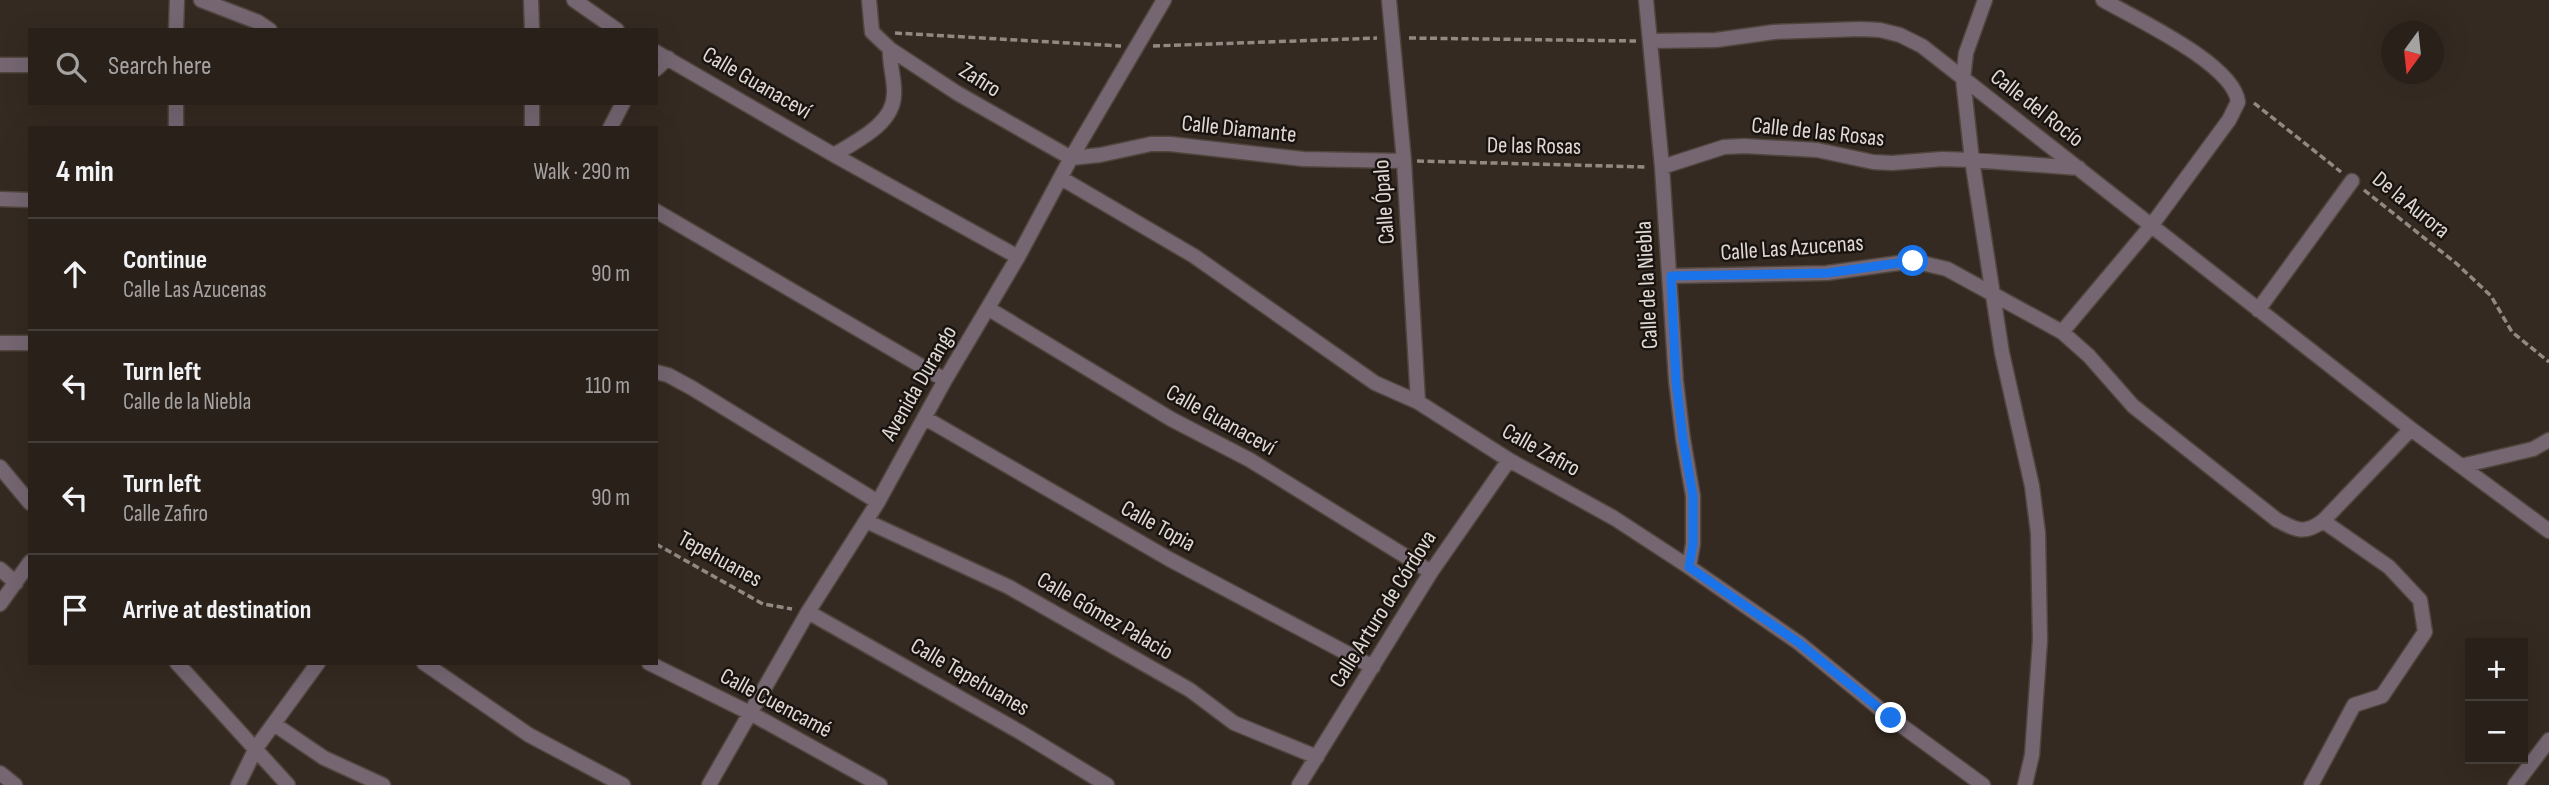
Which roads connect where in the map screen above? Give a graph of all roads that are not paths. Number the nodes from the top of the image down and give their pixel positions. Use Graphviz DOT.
graph roads {
  1 [pos="177,0"];
  2 [pos="201,0"];
  3 [pos="531,0"];
  4 [pos="575,0"];
  5 [pos="869,0"];
  6 [pos="1164,0"];
  7 [pos="1389,0"];
  8 [pos="1646,0"];
  9 [pos="1985,0"];
  10 [pos="2103,0"];
  11 [pos="176,28"];
  12 [pos="267,28"];
  13 [pos="532,28"];
  14 [pos="614,28"];
  15 [pos="1651,41"];
  16 [pos="890,49"];
  17 [pos="662,55"];
  18 [pos="0,65"];
  19 [pos="28,65"];
  20 [pos="1963,79"];
  21 [pos="176,105"];
  22 [pos="532,105"];
  23 [pos="622,105"];
  24 [pos="176,126"];
  25 [pos="532,126"];
  26 [pos="611,126"];
  27 [pos="834,155"];
  28 [pos="1071,158"];
  29 [pos="1404,160"];
  30 [pos="1972,160"];
  31 [pos="1662,167"];
  32 [pos="2079,168"];
  33 [pos="1061,178"];
  34 [pos="2353,181"];
  35 [pos="0,200"];
  36 [pos="28,200"];
  37 [pos="658,212"];
  38 [pos="2151,226"];
  39 [pos="1018,257"];
  40 [pos="1671,276"];
  41 [pos="1993,293"];
  42 [pos="989,309"];
  43 [pos="2258,310"];
  44 [pos="2062,332"];
  45 [pos="0,343"];
  46 [pos="28,343"];
  47 [pos="660,372"];
  48 [pos="945,380"];
  49 [pos="1418,402"];
  50 [pos="925,418"];
  51 [pos="2411,429"];
  52 [pos="2549,440"];
  53 [pos="1509,460"];
  54 [pos="2461,466"];
  55 [pos="0,467"];
  56 [pos="28,501"];
  57 [pos="878,502"];
  58 [pos="2323,521"];
  59 [pos="866,522"];
  60 [pos="2549,531"];
  61 [pos="28,565"];
  62 [pos="1689,567"];
  63 [pos="0,569"];
  64 [pos="1431,572"];
  65 [pos="16,583"];
  66 [pos="0,604"];
  67 [pos="808,612"];
  68 [pos="179,665"];
  69 [pos="317,665"];
  70 [pos="427,665"];
  71 [pos="653,665"];
  72 [pos="1373,667"];
  73 [pos="752,714"];
  74 [pos="274,724"];
  75 [pos="2549,740"];
  76 [pos="256,748"];
  77 [pos="1317,757"];
  78 [pos="0,773"];
  79 [pos="15,785"];
  80 [pos="238,785"];
  81 [pos="288,785"];
  82 [pos="383,785"];
  83 [pos="623,785"];
  84 [pos="709,785"];
  85 [pos="880,785"];
  86 [pos="1107,785"];
  87 [pos="1299,785"];
  88 [pos="1983,785"];
  89 [pos="2025,785"];
  90 [pos="2311,785"];
  91 [pos="2515,785"];
  1 -- 11 [label="street"];
  2 -- 12 [label="street"];
  3 -- 13 [label="street"];
  4 -- 14 [label="street"];
  5 -- 16 [label="street, Zafiro"];
  6 -- 28 [label="street, Avenida Durango"];
  7 -- 29 [label="street, Calle Ópalo"];
  8 -- 15 [label="street, Calle de la Niebla"];
  9 -- 20 [label="street"];
  10 -- 38 [label="street"];
  15 -- 20 [label="street, Calle del Rocío"];
  15 -- 31 [label="street, Calle de la Niebla"];
  16 -- 27 [label="street"];
  16 -- 28 [label="street, Zafiro"];
  17 -- 27 [label="street, Calle Guanaceví"];
  18 -- 19 [label="street"];
  20 -- 30 [label="street"];
  20 -- 32 [label="street, Calle del Rocío"];
  21 -- 24 [label="street"];
  22 -- 25 [label="street"];
  23 -- 26 [label="street"];
  27 -- 39 [label="street, Calle Guanaceví"];
  28 -- 29 [label="street, Calle Diamante"];
  28 -- 33 [label="street, Avenida Durango"];
  29 -- 49 [label="street, Calle Ópalo"];
  30 -- 31 [label="street, Calle de las Rosas"];
  30 -- 32 [label="street, Calle de las Rosas"];
  30 -- 41 [label="street"];
  31 -- 40 [label="street, Calle de la Niebla"];
  32 -- 38 [label="street, Calle del Rocío"];
  33 -- 39 [label="street, Avenida Durango"];
  33 -- 49 [label="street, Calle Zafiro"];
  34 -- 43 [label="street"];
  35 -- 36 [label="street"];
  37 -- 48 [label="street"];
  38 -- 43 [label="street, Calle del Rocío"];
  38 -- 44 [label="street"];
  39 -- 42 [label="street, Avenida Durango"];
  40 -- 41 [label="street, Calle Las Azucenas"];
  40 -- 62 [label="street, Calle de la Niebla"];
  41 -- 44 [label="street, Calle Las Azucenas"];
  41 -- 89 [label="street"];
  42 -- 48 [label="street, Avenida Durango"];
  42 -- 64 [label="street, Calle Guanaceví"];
  43 -- 51 [label="street, Calle del Rocío"];
  44 -- 58 [label="street, Calle Las Azucenas"];
  45 -- 46 [label="street"];
  47 -- 57 [label="street"];
  48 -- 50 [label="street, Avenida Durango"];
  49 -- 53 [label="street, Calle Zafiro"];
  50 -- 57 [label="street, Avenida Durango"];
  50 -- 72 [label="street, Calle Topia"];
  51 -- 54 [label="street, Calle del Rocío"];
  51 -- 58 [label="street"];
  52 -- 54 [label="street"];
  53 -- 62 [label="street, Calle Zafiro"];
  53 -- 64 [label="street, Calle Arturo de Córdova"];
  54 -- 60 [label="street, Calle del Rocío"];
  55 -- 56 [label="street"];
  57 -- 59 [label="street, Avenida Durango"];
  58 -- 90 [label="street"];
  59 -- 67 [label="street, Avenida Durango"];
  59 -- 77 [label="street, Calle Gómez Palacio"];
  61 -- 65 [label="street"];
  62 -- 88 [label="street, Calle Zafiro"];
  63 -- 65 [label="street"];
  64 -- 72 [label="street, Calle Arturo de Córdova"];
  65 -- 66 [label="street"];
  67 -- 73 [label="street, Avenida Durango"];
  67 -- 86 [label="street, Calle Tepehuanes"];
  68 -- 76 [label="street"];
  69 -- 74 [label="street"];
  70 -- 83 [label="street"];
  71 -- 73 [label="street, Calle Cuencamé"];
  72 -- 77 [label="street, Calle Arturo de Córdova"];
  73 -- 84 [label="street, Avenida Durango"];
  73 -- 85 [label="street, Calle Cuencamé"];
  74 -- 76 [label="street"];
  74 -- 82 [label="street"];
  75 -- 91 [label="street"];
  76 -- 80 [label="street"];
  76 -- 81 [label="street"];
  77 -- 87 [label="street, Calle Arturo de Córdova"];
  78 -- 79 [label="street"];
}
